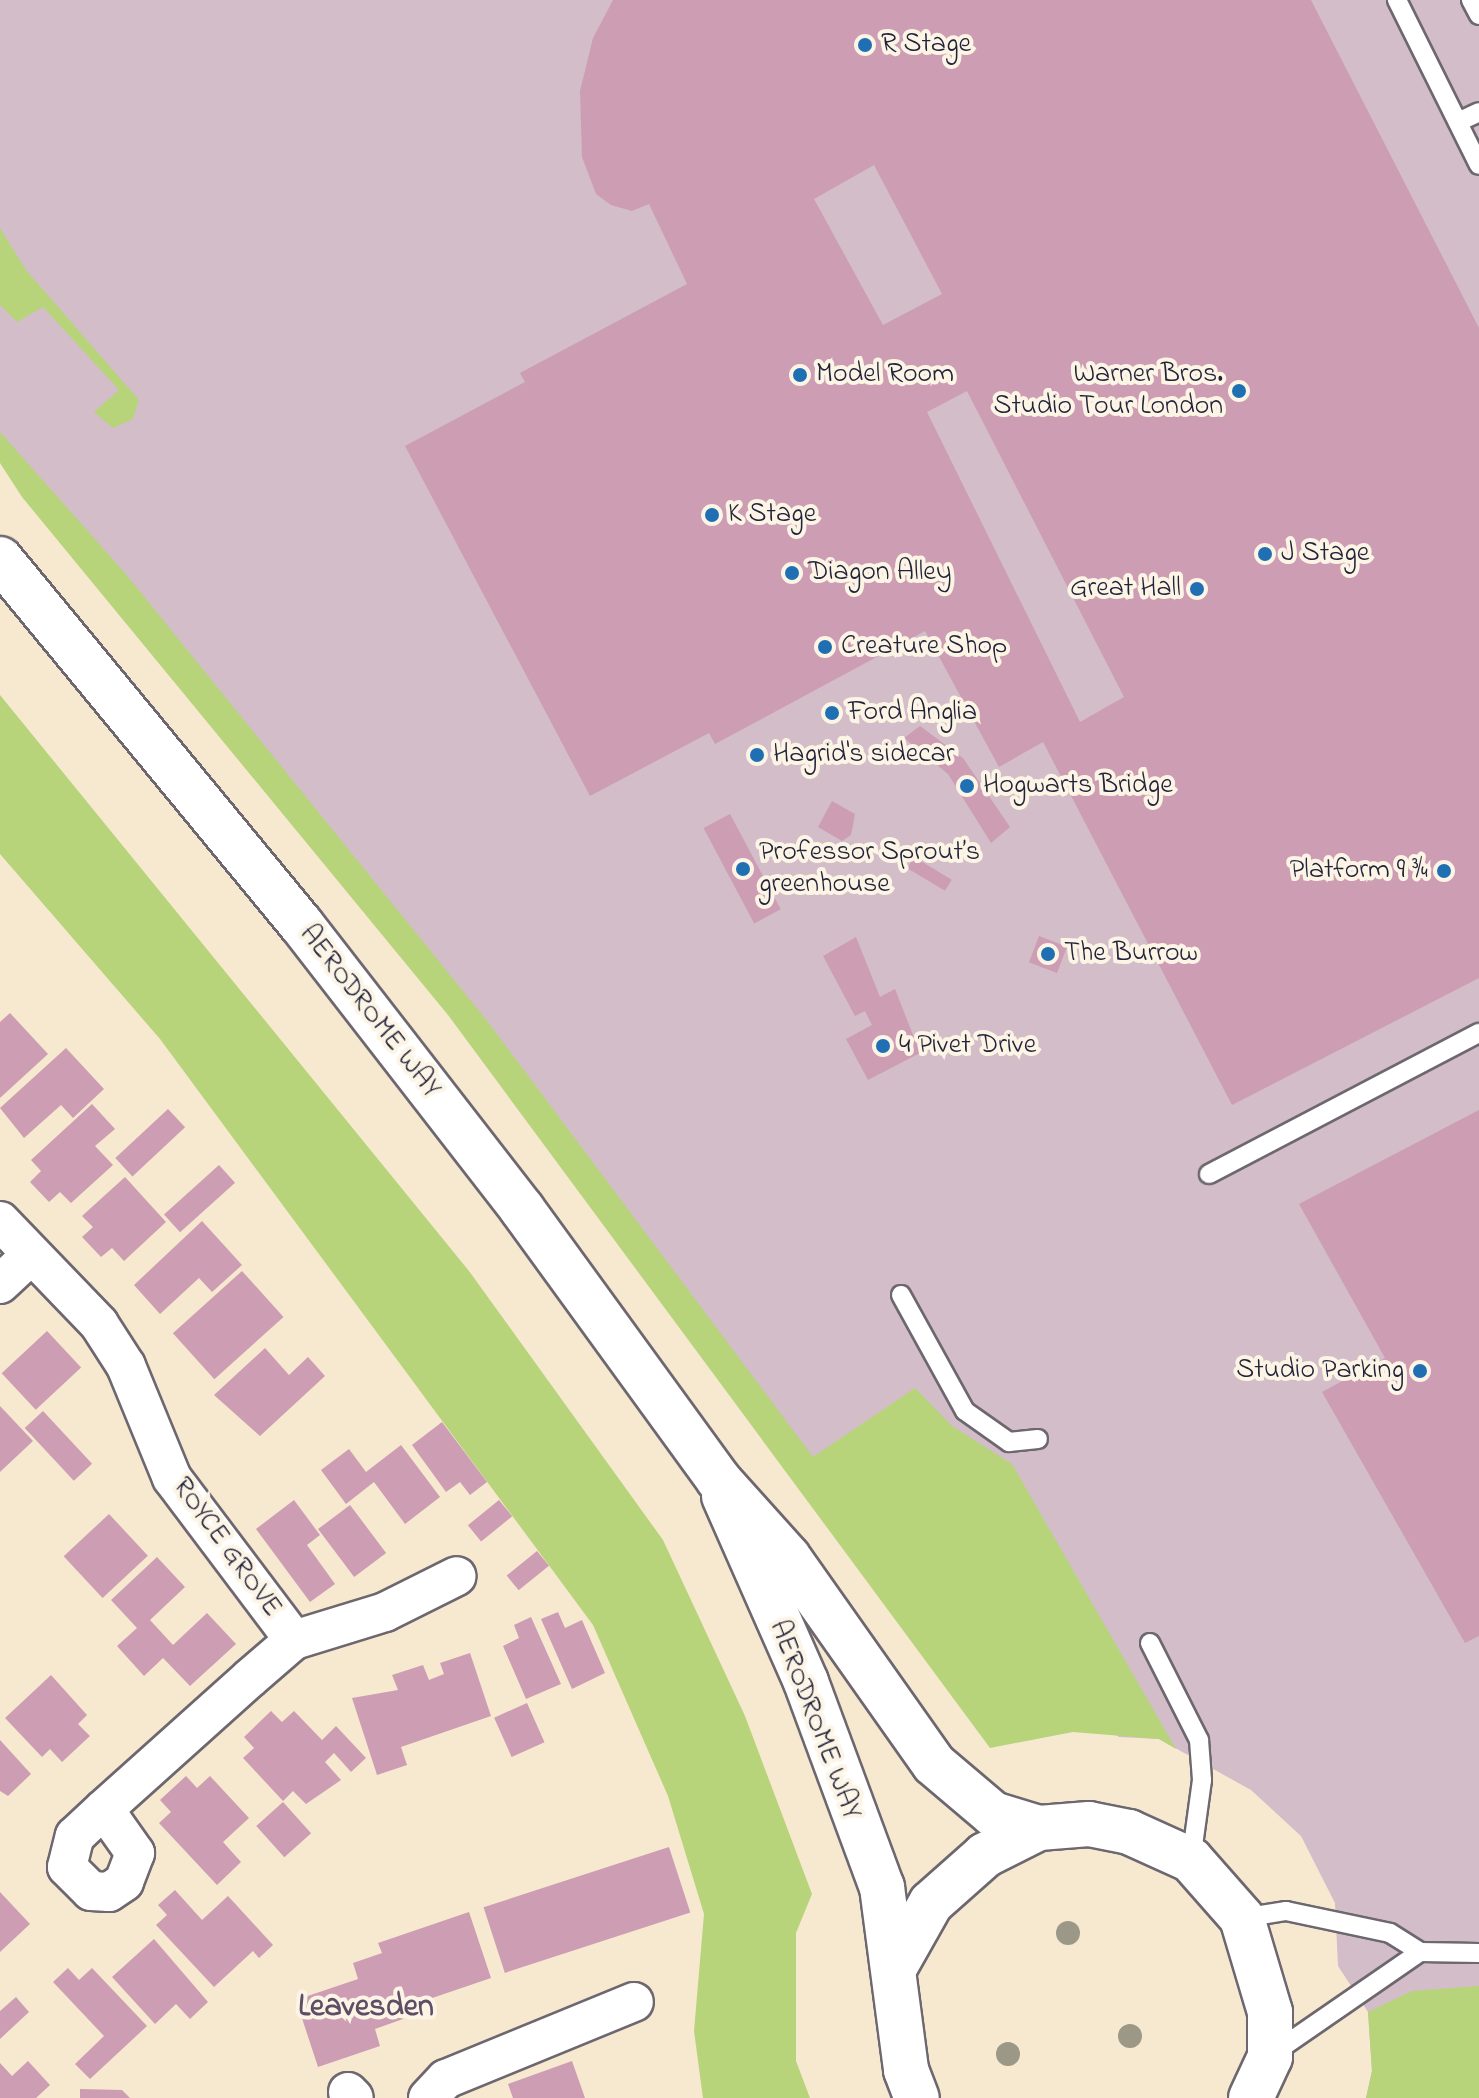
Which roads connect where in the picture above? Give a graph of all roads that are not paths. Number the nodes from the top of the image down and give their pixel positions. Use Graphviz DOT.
graph roads {
  1 [pos="1397,0"];
  2 [pos="1471,0"];
  3 [pos="1479,15"];
  4 [pos="1479,112"];
  5 [pos="1458,122"];
  6 [pos="1479,165"];
  7 [pos="0,559"];
  8 [pos="1479,1033"];
  9 [pos="1209,1174"];
  10 [pos="0,1221"];
  11 [pos="31,1255"];
  12 [pos="0,1284"];
  13 [pos="901,1295"];
  14 [pos="1038,1439"];
  15 [pos="718,1479"];
  16 [pos="455,1574"];
  17 [pos="294,1640"];
  18 [pos="1150,1643"];
  19 [pos="104,1809"];
  20 [pos="1039,1828"];
  21 [pos="1191,1860"];
  22 [pos="1242,1918"];
  23 [pos="1420,1952"];
  24 [pos="1479,1953"];
  25 [pos="896,1965"];
  26 [pos="634,2002"];
  27 [pos="1275,2078"];
  28 [pos="428,2098"];
  29 [pos="917,2098"];
  30 [pos="1251,2098"];
  1 -- 5 [label="lane"];
  2 -- 3 [label="lane"];
  4 -- 5 [label="lane"];
  5 -- 6 [label="lane"];
  7 -- 15 [label="street, AERODROME WAY"];
  8 -- 9 [label="lane"];
  10 -- 11 [label="street, ROYCE GROVE"];
  11 -- 12 [label="street"];
  11 -- 17 [label="street, ROYCE GROVE"];
  13 -- 14 [label="lane"];
  15 -- 20 [label="street, AERODROME WAY"];
  15 -- 25 [label="street, AERODROME WAY"];
  16 -- 17 [label="street"];
  17 -- 19 [label="street"];
  18 -- 21 [label="lane"];
  20 -- 21 [label="street"];
  20 -- 25 [label="street"];
  21 -- 22 [label="street"];
  22 -- 23 [label="lane"];
  22 -- 27 [label="street"];
  23 -- 24 [label="lane"];
  23 -- 27 [label="lane"];
  25 -- 29 [label="street, AERODROME WAY"];
  26 -- 28 [label="street"];
  27 -- 30 [label="street"];
}
